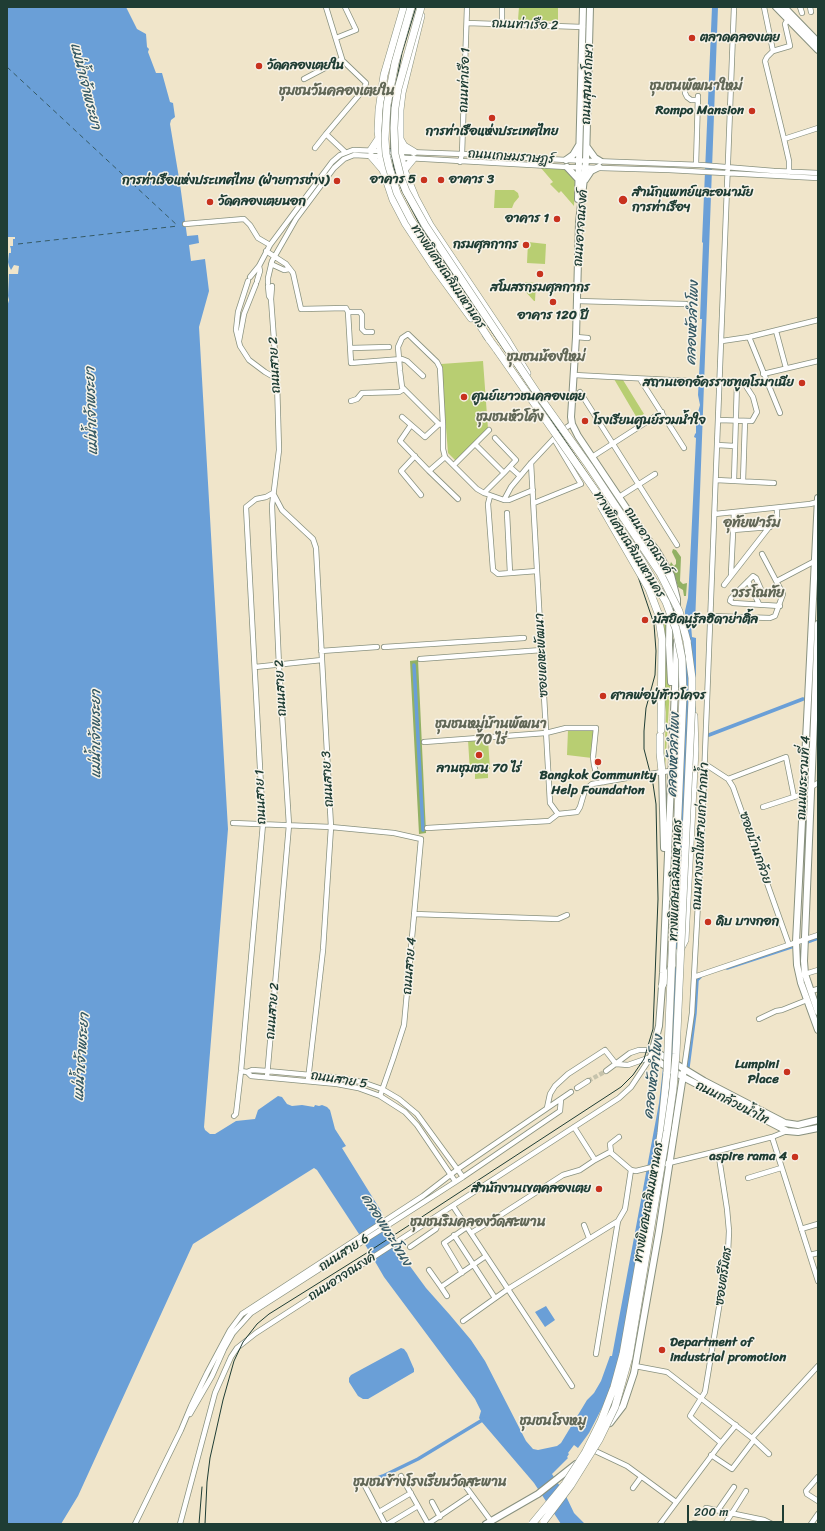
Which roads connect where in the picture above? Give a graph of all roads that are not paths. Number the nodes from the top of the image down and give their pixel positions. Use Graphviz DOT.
graph roads {
  1 [pos="326,7"];
  2 [pos="344,7"];
  3 [pos="404,7"];
  4 [pos="411,7"];
  5 [pos="422,7"];
  6 [pos="467,7"];
  7 [pos="502,7"];
  8 [pos="583,7"];
  9 [pos="590,7"];
  10 [pos="734,7"];
  11 [pos="764,7"];
  12 [pos="776,7"];
  13 [pos="784,7"];
  14 [pos="800,7"];
  15 [pos="802,13"];
  16 [pos="788,19"];
  17 [pos="467,23"];
  18 [pos="502,24"];
  19 [pos="583,27"];
  20 [pos="336,38"];
  21 [pos="818,42"];
  22 [pos="818,50"];
  23 [pos="773,52"];
  24 [pos="342,60"];
  25 [pos="304,79"];
  26 [pos="685,84"];
  27 [pos="818,128"];
  28 [pos="326,134"];
  29 [pos="379,138"];
  30 [pos="400,139"];
  31 [pos="784,139"];
  32 [pos="580,144"];
  33 [pos="587,147"];
  34 [pos="315,148"];
  35 [pos="345,152"];
  36 [pos="371,153"];
  37 [pos="381,154"];
  38 [pos="462,154"];
  39 [pos="400,155"];
  40 [pos="413,156"];
  41 [pos="460,162"];
  42 [pos="566,164"];
  43 [pos="582,164"];
  44 [pos="600,164"];
  45 [pos="659,164"];
  46 [pos="699,165"];
  47 [pos="727,167"];
  48 [pos="383,170"];
  49 [pos="404,170"];
  50 [pos="659,170"];
  51 [pos="789,172"];
  52 [pos="727,173"];
  53 [pos="818,173"];
  54 [pos="774,174"];
  55 [pos="818,178"];
  56 [pos="581,181"];
  57 [pos="185,224"];
  58 [pos="270,245"];
  59 [pos="266,251"];
  60 [pos="274,256"];
  61 [pos="271,264"];
  62 [pos="259,265"];
  63 [pos="289,269"];
  64 [pos="270,284"];
  65 [pos="577,301"];
  66 [pos="686,304"];
  67 [pos="348,312"];
  68 [pos="818,320"];
  69 [pos="776,331"];
  70 [pos="372,332"];
  71 [pos="576,337"];
  72 [pos="588,338"];
  73 [pos="749,338"];
  74 [pos="489,339"];
  75 [pos="722,341"];
  76 [pos="239,342"];
  77 [pos="390,347"];
  78 [pos="350,348"];
  79 [pos="398,359"];
  80 [pos="818,361"];
  81 [pos="786,368"];
  82 [pos="763,374"];
  83 [pos="574,375"];
  84 [pos="423,376"];
  85 [pos="277,379"];
  86 [pos="640,379"];
  87 [pos="690,381"];
  88 [pos="720,381"];
  89 [pos="737,382"];
  90 [pos="404,389"];
  91 [pos="580,392"];
  92 [pos="539,396"];
  93 [pos="351,401"];
  94 [pos="662,412"];
  95 [pos="780,414"];
  96 [pos="402,417"];
  97 [pos="718,420"];
  98 [pos="736,420"];
  99 [pos="745,421"];
  100 [pos="441,424"];
  101 [pos="571,424"];
  102 [pos="411,425"];
  103 [pos="489,430"];
  104 [pos="495,438"];
  105 [pos="554,439"];
  106 [pos="475,444"];
  107 [pos="612,444"];
  108 [pos="717,445"];
  109 [pos="735,446"];
  110 [pos="684,448"];
  111 [pos="414,456"];
  112 [pos="445,456"];
  113 [pos="592,457"];
  114 [pos="531,463"];
  115 [pos="454,465"];
  116 [pos="510,467"];
  117 [pos="430,471"];
  118 [pos="504,473"];
  119 [pos="655,474"];
  120 [pos="520,476"];
  121 [pos="716,480"];
  122 [pos="734,481"];
  123 [pos="743,481"];
  124 [pos="774,483"];
  125 [pos="638,484"];
  126 [pos="594,489"];
  127 [pos="533,490"];
  128 [pos="273,492"];
  129 [pos="484,493"];
  130 [pos="421,495"];
  131 [pos="490,496"];
  132 [pos="618,497"];
  133 [pos="818,498"];
  134 [pos="458,499"];
  135 [pos="504,500"];
  136 [pos="818,502"];
  137 [pos="534,503"];
  138 [pos="777,508"];
  139 [pos="734,512"];
  140 [pos="507,513"];
  141 [pos="715,514"];
  142 [pos="770,526"];
  143 [pos="734,530"];
  144 [pos="677,545"];
  145 [pos="762,554"];
  146 [pos="815,561"];
  147 [pos="537,571"];
  148 [pos="510,573"];
  149 [pos="731,575"];
  150 [pos="816,576"];
  151 [pos="748,581"];
  152 [pos="777,581"];
  153 [pos="724,585"];
  154 [pos="763,594"];
  155 [pos="759,604"];
  156 [pos="780,606"];
  157 [pos="711,616"];
  158 [pos="818,624"];
  159 [pos="524,638"];
  160 [pos="377,647"];
  161 [pos="384,647"];
  162 [pos="542,650"];
  163 [pos="321,651"];
  164 [pos="420,659"];
  165 [pos="322,660"];
  166 [pos="279,666"];
  167 [pos="255,667"];
  168 [pos="817,691"];
  169 [pos="692,700"];
  170 [pos="546,733"];
  171 [pos="424,742"];
  172 [pos="705,764"];
  173 [pos="667,771"];
  174 [pos="728,779"];
  175 [pos="604,782"];
  176 [pos="818,783"];
  177 [pos="811,787"];
  178 [pos="803,794"];
  179 [pos="794,797"];
  180 [pos="763,807"];
  181 [pos="558,814"];
  182 [pos="233,824"];
  183 [pos="263,824"];
  184 [pos="289,825"];
  185 [pos="331,827"];
  186 [pos="426,828"];
  187 [pos="414,914"];
  188 [pos="567,915"];
  189 [pos="818,935"];
  190 [pos="804,940"];
  191 [pos="796,942"];
  192 [pos="789,945"];
  193 [pos="818,970"];
  194 [pos="805,974"];
  195 [pos="694,977"];
  196 [pos="665,980"];
  197 [pos="818,989"];
  198 [pos="811,991"];
  199 [pos="807,1000"];
  200 [pos="818,1012"];
  201 [pos="759,1019"];
  202 [pos="818,1030"];
  203 [pos="654,1055"];
  204 [pos="616,1064"];
  205 [pos="684,1069"];
  206 [pos="241,1071"];
  207 [pos="267,1071"];
  208 [pos="606,1071"];
  209 [pos="247,1072"];
  210 [pos="267,1077"];
  211 [pos="683,1077"];
  212 [pos="308,1078"];
  213 [pos="588,1081"];
  214 [pos="577,1088"];
  215 [pos="382,1089"];
  216 [pos="571,1092"];
  217 [pos="380,1096"];
  218 [pos="561,1099"];
  219 [pos="547,1108"];
  220 [pos="234,1116"];
  221 [pos="818,1120"];
  222 [pos="574,1127"];
  223 [pos="788,1128"];
  224 [pos="818,1128"];
  225 [pos="619,1137"];
  226 [pos="772,1137"];
  227 [pos="718,1151"];
  228 [pos="611,1152"];
  229 [pos="595,1160"];
  230 [pos="668,1164"];
  231 [pos="782,1168"];
  232 [pos="458,1169"];
  233 [pos="631,1170"];
  234 [pos="450,1174"];
  235 [pos="463,1177"];
  236 [pos="748,1178"];
  237 [pos="455,1181"];
  238 [pos="424,1198"];
  239 [pos="453,1206"];
  240 [pos="433,1219"];
  241 [pos="618,1221"];
  242 [pos="818,1224"];
  243 [pos="584,1225"];
  244 [pos="467,1227"];
  245 [pos="801,1229"];
  246 [pos="471,1233"];
  247 [pos="454,1235"];
  248 [pos="589,1238"];
  249 [pos="410,1247"];
  250 [pos="818,1253"];
  251 [pos="810,1255"];
  252 [pos="486,1256"];
  253 [pos="474,1264"];
  254 [pos="429,1270"];
  255 [pos="462,1272"];
  256 [pos="818,1281"];
  257 [pos="441,1287"];
  258 [pos="508,1289"];
  259 [pos="447,1296"];
  260 [pos="495,1298"];
  261 [pos="463,1321"];
  262 [pos="596,1354"];
  263 [pos="635,1366"];
  264 [pos="818,1366"];
  265 [pos="572,1386"];
  266 [pos="701,1399"];
  267 [pos="736,1425"];
  268 [pos="181,1430"];
  269 [pos="753,1439"];
  270 [pos="721,1443"];
  271 [pos="590,1449"];
  272 [pos="769,1454"];
  273 [pos="711,1455"];
  274 [pos="401,1476"];
  275 [pos="458,1476"];
  276 [pos="641,1477"];
  277 [pos="818,1477"];
  278 [pos="365,1486"];
  279 [pos="734,1487"];
  280 [pos="633,1488"];
  281 [pos="746,1491"];
  282 [pos="411,1494"];
  283 [pos="468,1497"];
  284 [pos="818,1501"];
  285 [pos="432,1502"];
  286 [pos="676,1502"];
  287 [pos="418,1506"];
  288 [pos="706,1508"];
  289 [pos="718,1510"];
  290 [pos="379,1512"];
  291 [pos="731,1514"];
  292 [pos="818,1514"];
  293 [pos="440,1516"];
  294 [pos="764,1522"];
  295 [pos="489,1523"];
  296 [pos="136,1524"];
  297 [pos="180,1524"];
  298 [pos="386,1524"];
  299 [pos="428,1524"];
  300 [pos="532,1524"];
  301 [pos="541,1524"];
  302 [pos="660,1524"];
  303 [pos="725,1524"];
  304 [pos="772,1524"];
  305 [pos="812,1524"];
  1 -- 20 [label="street"];
  2 -- 20 [label="street"];
  3 -- 29 [label="highway"];
  4 -- 74 [label="highway, ทางพิเศษเฉลิมมหานคร, bridge"];
  5 -- 30 [label="highway, bridge"];
  5 -- 92 [label="highway, ทางพิเศษเฉลิมมหานคร, bridge"];
  6 -- 17 [label="street, ถนนท่าเรือ 1"];
  7 -- 18 [label="street"];
  8 -- 19 [label="main road, ถนนสุนทรโกษา"];
  9 -- 33 [label="main road, ถนนสุนทรโกษา"];
  10 -- 47 [label="street"];
  11 -- 23 [label="street"];
  12 -- 16 [label="main road"];
  13 -- 21 [label="main road"];
  14 -- 15 [label="street"];
  16 -- 22 [label="main road"];
  16 -- 23 [label="street"];
  17 -- 18 [label="street, ถนนท่าเรือ 2"];
  17 -- 38 [label="street, ถนนท่าเรือ 1"];
  18 -- 19 [label="street, ถนนท่าเรือ 2"];
  19 -- 32 [label="main road, ถนนสุนทรโกษา"];
  20 -- 24 [label="street"];
  23 -- 31 [label="street"];
  24 -- 25 [label="street"];
  24 -- 28 [label="street"];
  26 -- 46 [label="street"];
  27 -- 31 [label="street"];
  28 -- 34 [label="street"];
  28 -- 35 [label="street"];
  29 -- 36 [label="highway"];
  29 -- 37 [label="highway"];
  30 -- 39 [label="highway"];
  30 -- 40 [label="highway"];
  31 -- 51 [label="street"];
  32 -- 42 [label="main road"];
  32 -- 43 [label="main road, ถนนสุนทรโกษา"];
  33 -- 43 [label="main road, ถนนสุนทรโกษา"];
  33 -- 44 [label="main road"];
  35 -- 36 [label="street, ถนนเกษมราษฎร์"];
  35 -- 58 [label="street"];
  36 -- 37 [label="street, ถนนเกษมราษฎร์"];
  36 -- 48 [label="highway"];
  36 -- 60 [label="street, ถนนเกษมราษฎร์"];
  37 -- 39 [label="street, ถนนเกษมราษฎร์"];
  37 -- 48 [label="highway"];
  38 -- 40 [label="street, ถนนเกษมราษฎร์"];
  38 -- 41 [label="street, ถนนท่าเรือ 1"];
  38 -- 42 [label="street, ถนนเกษมราษฎร์"];
  39 -- 40 [label="street, ถนนเกษมราษฎร์"];
  39 -- 49 [label="highway"];
  40 -- 41 [label="street, ถนนเกษมราษฎร์"];
  40 -- 49 [label="highway"];
  41 -- 42 [label="street, ถนนเกษมราษฎร์"];
  42 -- 43 [label="street, ถนนเกษมราษฎร์"];
  42 -- 56 [label="main road"];
  43 -- 44 [label="street, ถนนเกษมราษฎร์"];
  43 -- 56 [label="main road, ถนนอาจณรงค์"];
  44 -- 45 [label="street, ถนนเกษมราษฎร์"];
  44 -- 50 [label="street, ถนนเกษมราษฎร์"];
  44 -- 56 [label="main road"];
  45 -- 46 [label="street, ถนนเกษมราษฎร์"];
  45 -- 50 [label="street"];
  46 -- 47 [label="street, ถนนเกษมราษฎร์"];
  47 -- 52 [label="street, ถนนทางรถไฟสายเก่าปากน้ำ"];
  47 -- 54 [label="street, ถนนเกษมราษฎร์"];
  48 -- 74 [label="highway, bridge"];
  49 -- 92 [label="highway, bridge"];
  50 -- 52 [label="street, ถนนเกษมราษฎร์"];
  51 -- 53 [label="street, ถนนเกษมราษฎร์"];
  51 -- 54 [label="street, ถนนเกษมราษฎร์"];
  52 -- 54 [label="street, ถนนเกษมราษฎร์"];
  52 -- 75 [label="street, ถนนทางรถไฟสายเก่าปากน้ำ"];
  54 -- 55 [label="street, ถนนเกษมราษฎร์"];
  56 -- 65 [label="main road, ถนนอาจณรงค์"];
  56 -- 101 [label="main road, ถนนอาจณรงค์"];
  57 -- 58 [label="street"];
  58 -- 59 [label="street"];
  59 -- 60 [label="street"];
  59 -- 62 [label="street"];
  60 -- 61 [label="street, ถนนเกษมราษฎร์"];
  60 -- 63 [label="street"];
  61 -- 63 [label="street"];
  61 -- 64 [label="street, ถนนเกษมราษฎร์"];
  62 -- 76 [label="street"];
  62 -- 76 [label="street"];
  63 -- 67 [label="street"];
  64 -- 85 [label="street, ถนนสาย 2"];
  65 -- 66 [label="street"];
  65 -- 71 [label="main road, ถนนอาจณรงค์"];
  67 -- 70 [label="street"];
  67 -- 78 [label="street"];
  68 -- 69 [label="street"];
  69 -- 73 [label="street"];
  69 -- 81 [label="street"];
  71 -- 72 [label="street"];
  71 -- 83 [label="main road, ถนนอาจณรงค์"];
  73 -- 75 [label="street"];
  73 -- 82 [label="street"];
  74 -- 126 [label="highway, ทางพิเศษเฉลิมมหานคร, bridge"];
  75 -- 88 [label="street, ถนนทางรถไฟสายเก่าปากน้ำ"];
  76 -- 85 [label="street"];
  77 -- 78 [label="street"];
  78 -- 79 [label="street"];
  79 -- 84 [label="street"];
  79 -- 90 [label="street"];
  79 -- 100 [label="street"];
  80 -- 81 [label="street"];
  81 -- 82 [label="street"];
  82 -- 95 [label="street"];
  83 -- 86 [label="street"];
  83 -- 101 [label="main road, ถนนอาจณรงค์"];
  85 -- 128 [label="street, ถนนสาย 2"];
  86 -- 87 [label="street"];
  86 -- 94 [label="street"];
  88 -- 89 [label="street"];
  88 -- 97 [label="street, ถนนทางรถไฟสายเก่าปากน้ำ"];
  89 -- 98 [label="street"];
  89 -- 99 [label="street"];
  90 -- 93 [label="street"];
  90 -- 100 [label="street"];
  91 -- 107 [label="street"];
  92 -- 169 [label="highway, ทางพิเศษเฉลิมมหานคร, bridge"];
  94 -- 107 [label="street"];
  94 -- 110 [label="street"];
  96 -- 102 [label="street"];
  97 -- 98 [label="street"];
  97 -- 108 [label="street, ถนนทางรถไฟสายเก่าปากน้ำ"];
  98 -- 99 [label="street"];
  98 -- 109 [label="street"];
  99 -- 123 [label="street"];
  100 -- 102 [label="street"];
  100 -- 112 [label="street"];
  101 -- 105 [label="street"];
  101 -- 113 [label="main road, ถนนอาจณรงค์"];
  101 -- 132 [label="main road, ถนนอาจณรงค์"];
  102 -- 111 [label="street"];
  103 -- 106 [label="street"];
  104 -- 116 [label="street"];
  105 -- 114 [label="street"];
  105 -- 137 [label="street"];
  106 -- 115 [label="street"];
  106 -- 118 [label="street"];
  107 -- 113 [label="street"];
  107 -- 125 [label="street"];
  108 -- 109 [label="street"];
  108 -- 121 [label="street, ถนนทางรถไฟสายเก่าปากน้ำ"];
  109 -- 122 [label="street"];
  111 -- 117 [label="street"];
  111 -- 130 [label="street"];
  112 -- 115 [label="street"];
  112 -- 117 [label="street"];
  113 -- 132 [label="main road, ถนนอาจณรงค์"];
  114 -- 120 [label="street"];
  114 -- 127 [label="street, ซอยเคหะพัฒนา"];
  115 -- 129 [label="street"];
  116 -- 118 [label="street"];
  116 -- 120 [label="street"];
  117 -- 134 [label="street"];
  118 -- 129 [label="street"];
  119 -- 125 [label="street"];
  120 -- 135 [label="street"];
  121 -- 122 [label="street"];
  121 -- 141 [label="street, ถนนทางรถไฟสายเก่าปากน้ำ"];
  122 -- 123 [label="street"];
  123 -- 124 [label="street"];
  125 -- 132 [label="street"];
  125 -- 144 [label="street"];
  126 -- 173 [label="highway, bridge"];
  126 -- 300 [label="highway, ทางพิเศษเฉลิมมหานคร, bridge"];
  127 -- 135 [label="street"];
  127 -- 137 [label="street, ซอยเคหะพัฒนา"];
  128 -- 163 [label="street, ถนนสาย 3"];
  128 -- 166 [label="street, ถนนสาย 2"];
  128 -- 167 [label="street, ถนนสาย 1"];
  129 -- 131 [label="street"];
  131 -- 135 [label="street"];
  131 -- 148 [label="street"];
  132 -- 173 [label="main road, ถนนอาจณรงค์"];
  133 -- 136 [label="main road, ถนนพระรามที่ 4"];
  136 -- 138 [label="street"];
  136 -- 146 [label="main road, ถนนพระรามที่ 4"];
  137 -- 147 [label="street, ซอยเคหะพัฒนา"];
  138 -- 139 [label="street"];
  138 -- 142 [label="street"];
  139 -- 141 [label="street"];
  139 -- 143 [label="street"];
  140 -- 148 [label="street"];
  141 -- 157 [label="street, ถนนทางรถไฟสายเก่าปากน้ำ"];
  142 -- 143 [label="street"];
  142 -- 149 [label="street"];
  143 -- 149 [label="street"];
  145 -- 152 [label="street"];
  146 -- 150 [label="main road, ถนนพระรามที่ 4"];
  146 -- 152 [label="street"];
  147 -- 148 [label="street"];
  147 -- 162 [label="street, ซอยเคหะพัฒนา"];
  149 -- 153 [label="street"];
  150 -- 178 [label="main road, ถนนพระรามที่ 4"];
  151 -- 154 [label="street"];
  151 -- 155 [label="street"];
  151 -- 155 [label="street"];
  152 -- 156 [label="street"];
  155 -- 156 [label="street"];
  156 -- 157 [label="street"];
  157 -- 172 [label="street, ถนนทางรถไฟสายเก่าปากน้ำ"];
  158 -- 168 [label="main road, ถนนพระรามที่ 4"];
  159 -- 161 [label="street"];
  160 -- 163 [label="street"];
  162 -- 164 [label="street"];
  162 -- 170 [label="street, ซอยเคหะพัฒนา"];
  163 -- 165 [label="street, ถนนสาย 3"];
  165 -- 166 [label="street"];
  165 -- 185 [label="street, ถนนสาย 3"];
  166 -- 167 [label="street"];
  166 -- 184 [label="street, ถนนสาย 2"];
  167 -- 183 [label="street, ถนนสาย 1"];
  168 -- 177 [label="main road, ถนนพระรามที่ 4"];
  169 -- 196 [label="highway, bridge"];
  169 -- 301 [label="highway, ทางพิเศษเฉลิมมหานคร, bridge"];
  170 -- 171 [label="street"];
  170 -- 175 [label="street"];
  170 -- 181 [label="street, ซอยเคหะพัฒนา"];
  172 -- 174 [label="street"];
  172 -- 195 [label="street, ถนนทางรถไฟสายเก่าปากน้ำ"];
  173 -- 175 [label="street"];
  173 -- 196 [label="main road, ถนนอาจณรงค์"];
  173 -- 196 [label="main road, ถนนอาจณรงค์"];
  174 -- 179 [label="street"];
  174 -- 192 [label="street, ซอยบ้านกล้วย"];
  175 -- 181 [label="street"];
  176 -- 177 [label="street"];
  177 -- 178 [label="main road"];
  177 -- 190 [label="main road, ถนนพระรามที่ 4"];
  178 -- 179 [label="street"];
  178 -- 191 [label="main road, ถนนพระรามที่ 4"];
  179 -- 180 [label="street"];
  181 -- 186 [label="street"];
  182 -- 183 [label="street"];
  183 -- 184 [label="street"];
  183 -- 206 [label="street, ถนนสาย 1"];
  184 -- 185 [label="street"];
  184 -- 207 [label="street, ถนนสาย 2"];
  185 -- 187 [label="street, ถนนสาย 4"];
  185 -- 212 [label="street, ถนนสาย 3"];
  187 -- 188 [label="street"];
  187 -- 215 [label="street, ถนนสาย 4"];
  189 -- 190 [label="street"];
  190 -- 191 [label="street"];
  190 -- 194 [label="main road, ถนนพระรามที่ 4"];
  191 -- 192 [label="street"];
  191 -- 199 [label="main road, ถนนพระรามที่ 4"];
  192 -- 195 [label="street"];
  193 -- 194 [label="street"];
  194 -- 198 [label="main road, ถนนพระรามที่ 4"];
  195 -- 205 [label="street, ถนนทางรถไฟสายเก่าปากน้ำ"];
  196 -- 203 [label="main road, ถนนอาจณรงค์"];
  197 -- 198 [label="street"];
  198 -- 200 [label="main road, ถนนพระรามที่ 4"];
  199 -- 201 [label="street"];
  199 -- 202 [label="main road, ถนนพระรามที่ 4"];
  203 -- 204 [label="street"];
  203 -- 204 [label="street"];
  203 -- 205 [label="main road, ถนนกล้วยน้ำไท"];
  203 -- 211 [label="main road, ถนนกล้วยน้ำไท"];
  203 -- 222 [label="street, ถนนอาจณรงค์"];
  204 -- 208 [label="street"];
  204 -- 219 [label="street"];
  205 -- 211 [label="main road, ถนนทางรถไฟสายเก่าปากน้ำ"];
  205 -- 223 [label="main road, ถนนกล้วยน้ำไท"];
  206 -- 209 [label="street, ถนนสาย 5"];
  206 -- 220 [label="street, ถนนสาย 1"];
  207 -- 209 [label="street, ถนนสาย 5"];
  207 -- 210 [label="street, ถนนสาย 2"];
  207 -- 212 [label="street, ถนนสาย 5"];
  209 -- 210 [label="street, ถนนสาย 5"];
  210 -- 212 [label="street, ถนนสาย 5"];
  211 -- 223 [label="main road, ถนนกล้วยน้ำไท"];
  211 -- 230 [label="main road, ถนนทางรถไฟสายเก่าปากน้ำ"];
  212 -- 215 [label="street, ถนนสาย 5"];
  212 -- 217 [label="street, ถนนสาย 5"];
  213 -- 214 [label="street"];
  215 -- 217 [label="street, ถนนสาย 4"];
  215 -- 232 [label="street, ถนนสาย 5"];
  216 -- 218 [label="street, ถนนสาย 6"];
  217 -- 234 [label="street, ถนนสาย 5"];
  218 -- 219 [label="street, ถนนสาย 6"];
  218 -- 235 [label="street, ถนนสาย 6"];
  219 -- 232 [label="street, ถนนสาย 6"];
  221 -- 223 [label="main road"];
  222 -- 229 [label="street"];
  222 -- 239 [label="street, ถนนอาจณรงค์"];
  223 -- 224 [label="main road, ถนนกล้วยน้ำไท"];
  223 -- 226 [label="street"];
  225 -- 228 [label="street"];
  226 -- 227 [label="street"];
  226 -- 231 [label="street"];
  227 -- 230 [label="street"];
  227 -- 266 [label="street, ซอยตรีมิตร"];
  228 -- 229 [label="street"];
  228 -- 233 [label="street"];
  229 -- 246 [label="street"];
  230 -- 233 [label="street, bridge"];
  230 -- 263 [label="main road, ถนนทางรถไฟสายเก่าปากน้ำ"];
  231 -- 236 [label="street"];
  231 -- 245 [label="street"];
  232 -- 234 [label="street, ถนนสาย 6"];
  232 -- 235 [label="street, ถนนสาย 5"];
  233 -- 241 [label="street"];
  234 -- 237 [label="street, ถนนสาย 5"];
  234 -- 238 [label="street, ถนนสาย 6"];
  235 -- 237 [label="street, ถนนสาย 6"];
  237 -- 238 [label="street, ถนนสาย 6"];
  238 -- 268 [label="street, ถนนสาย 6"];
  238 -- 268 [label="street, ถนนสาย 6"];
  239 -- 240 [label="street, ถนนอาจณรงค์"];
  239 -- 244 [label="street"];
  240 -- 249 [label="street"];
  240 -- 297 [label="street, ถนนอาจณรงค์"];
  241 -- 248 [label="street"];
  241 -- 262 [label="street"];
  242 -- 245 [label="street"];
  243 -- 248 [label="street"];
  244 -- 246 [label="street"];
  244 -- 247 [label="street"];
  245 -- 251 [label="street"];
  246 -- 252 [label="street"];
  247 -- 253 [label="street"];
  247 -- 255 [label="street"];
  248 -- 258 [label="street"];
  250 -- 251 [label="street"];
  251 -- 256 [label="street"];
  252 -- 253 [label="street"];
  252 -- 258 [label="street"];
  253 -- 255 [label="street"];
  253 -- 260 [label="street"];
  254 -- 257 [label="street"];
  255 -- 257 [label="street"];
  257 -- 259 [label="street"];
  258 -- 260 [label="street"];
  258 -- 265 [label="street"];
  260 -- 261 [label="street"];
  263 -- 266 [label="street"];
  263 -- 271 [label="main road, ถนนทางรถไฟสายเก่าปากน้ำ"];
  264 -- 269 [label="street"];
  266 -- 267 [label="street"];
  266 -- 270 [label="street, ซอยตรีมิตร"];
  267 -- 269 [label="street"];
  267 -- 270 [label="street"];
  268 -- 296 [label="street, ถนนสาย 6"];
  269 -- 272 [label="street"];
  269 -- 273 [label="street"];
  270 -- 273 [label="street"];
  271 -- 276 [label="street"];
  271 -- 295 [label="main road, ถนนทางรถไฟสายเก่าปากน้ำ"];
  273 -- 286 [label="street"];
  274 -- 282 [label="street"];
  275 -- 295 [label="street"];
  276 -- 280 [label="street"];
  276 -- 286 [label="street"];
  277 -- 284 [label="street"];
  278 -- 290 [label="street"];
  279 -- 289 [label="street"];
  281 -- 291 [label="street"];
  282 -- 287 [label="street"];
  282 -- 290 [label="street"];
  283 -- 293 [label="street"];
  285 -- 293 [label="street"];
  286 -- 302 [label="street"];
  287 -- 298 [label="street"];
  287 -- 299 [label="street"];
  288 -- 289 [label="street"];
  289 -- 291 [label="street"];
  290 -- 298 [label="street"];
  291 -- 294 [label="street"];
  291 -- 303 [label="street"];
  292 -- 305 [label="street"];
  293 -- 299 [label="street"];
  294 -- 304 [label="street"];
}
